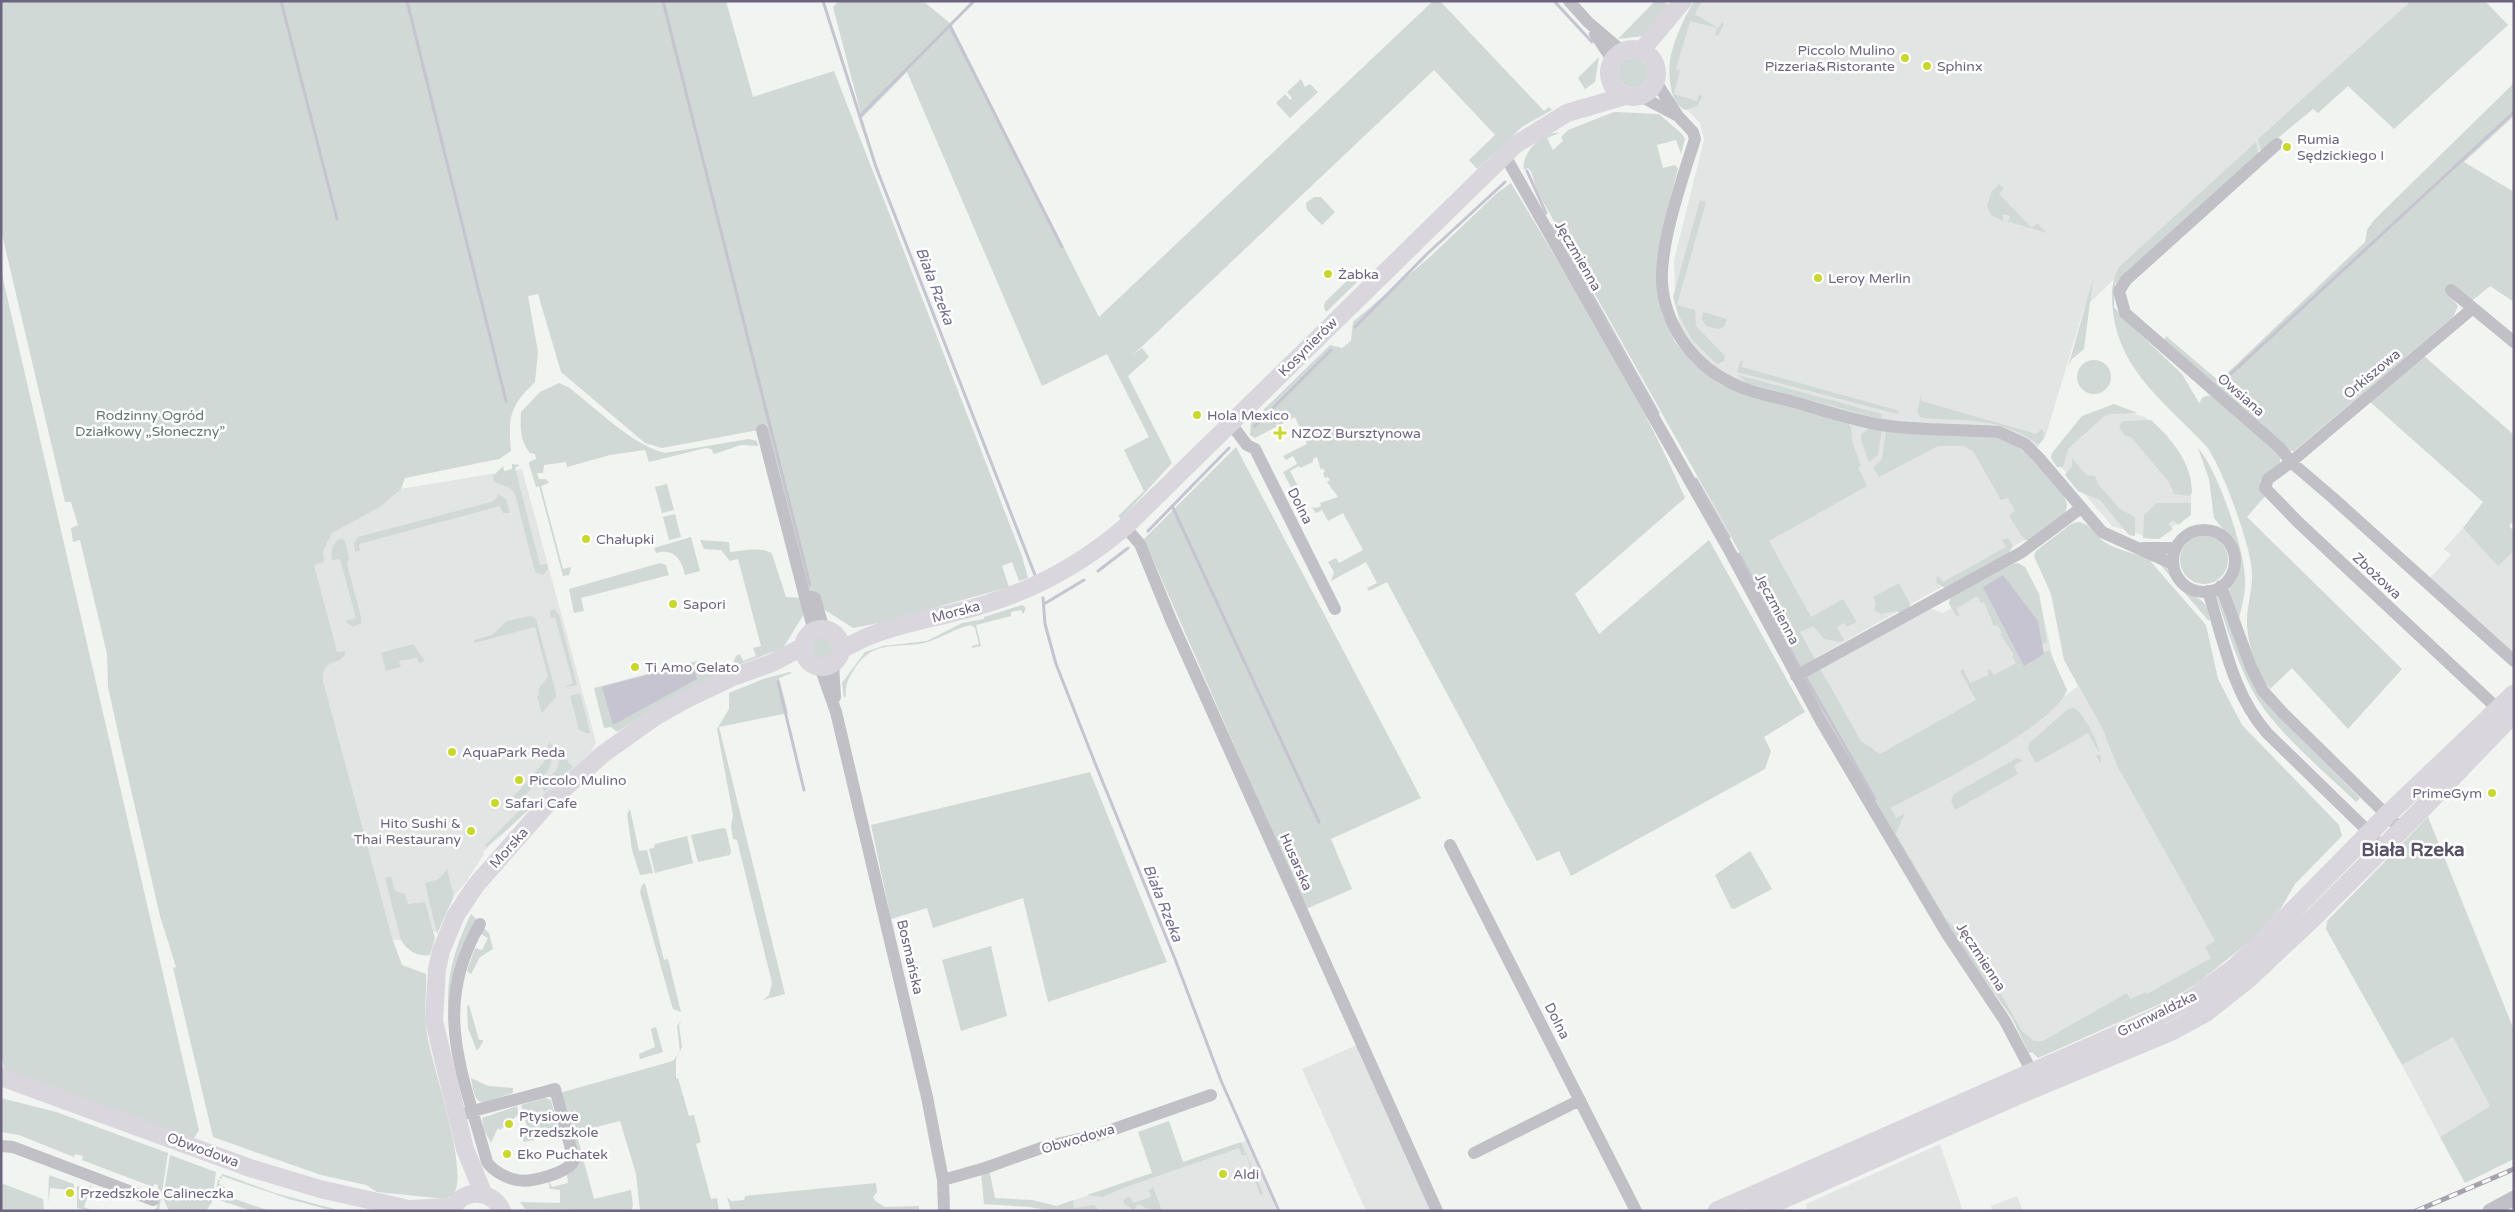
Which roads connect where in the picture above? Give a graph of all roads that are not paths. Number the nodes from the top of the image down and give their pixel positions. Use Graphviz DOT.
graph roads {
  1 [pos="1569,1"];
  2 [pos="1680,6"];
  3 [pos="1641,51"];
  4 [pos="1618,56"];
  5 [pos="1656,73"];
  6 [pos="1611,81"];
  7 [pos="1632,96"];
  8 [pos="1577,108"];
  9 [pos="1678,116"];
  10 [pos="2277,144"];
  11 [pos="1504,154"];
  12 [pos="2451,290"];
  13 [pos="2472,308"];
  14 [pos="2514,342"];
  15 [pos="1231,424"];
  16 [pos="762,430"];
  17 [pos="2291,462"];
  18 [pos="2081,508"];
  19 [pos="1125,528"];
  20 [pos="2138,548"];
  21 [pos="2176,548"];
  22 [pos="2174,564"];
  23 [pos="1038,585"];
  24 [pos="2221,586"];
  25 [pos="2208,591"];
  26 [pos="1335,609"];
  27 [pos="822,648"];
  28 [pos="2514,661"];
  29 [pos="1796,676"];
  30 [pos="2514,694"];
  31 [pos="2506,711"];
  32 [pos="2387,815"];
  33 [pos="2402,830"];
  34 [pos="2370,832"];
  35 [pos="1450,845"];
  36 [pos="2385,847"];
  37 [pos="480,924"];
  38 [pos="2032,1072"];
  39 [pos="1,1077"];
  40 [pos="1211,1095"];
  41 [pos="1580,1100"];
  42 [pos="465,1113"];
  43 [pos="1,1146"];
  44 [pos="1474,1153"];
  45 [pos="943,1180"];
  46 [pos="475,1194"];
  47 [pos="2514,1198"];
  48 [pos="153,1200"];
  49 [pos="453,1209"];
  50 [pos="412,1210"];
  51 [pos="502,1211"];
  52 [pos="944,1211"];
  53 [pos="1437,1211"];
  54 [pos="1636,1211"];
  55 [pos="1716,1211"];
  56 [pos="1756,1211"];
  57 [pos="2490,1211"];
  1 -- 4 [label="street"];
  2 -- 3 [label="main road"];
  2 -- 5 [label="main road"];
  3 -- 4 [label="main road"];
  3 -- 5 [label="main road"];
  4 -- 6 [label="main road"];
  5 -- 7 [label="main road"];
  5 -- 9 [label="street"];
  6 -- 7 [label="main road"];
  6 -- 8 [label="main road, Kosynierów"];
  7 -- 8 [label="main road, Kosynierów"];
  7 -- 9 [label="street"];
  8 -- 11 [label="main road, Kosynierów"];
  9 -- 18 [label="street"];
  10 -- 17 [label="street, Owsiana"];
  11 -- 15 [label="main road, Kosynierów"];
  11 -- 29 [label="street, Jęczmienna"];
  12 -- 13 [label="street"];
  13 -- 14 [label="street"];
  13 -- 17 [label="street, Orkiszowa"];
  15 -- 19 [label="main road, Kosynierów"];
  15 -- 26 [label="street, Dolna"];
  16 -- 27 [label="street, Bosmańska"];
  17 -- 28 [label="street, Owsiana"];
  17 -- 31 [label="street, Zbożowa"];
  18 -- 20 [label="street"];
  18 -- 29 [label="street"];
  19 -- 23 [label="main road, Kosynierów"];
  19 -- 53 [label="street, Husarska"];
  20 -- 21 [label="street"];
  20 -- 22 [label="street"];
  21 -- 22 [label="street"];
  21 -- 24 [label="street"];
  22 -- 25 [label="street"];
  23 -- 27 [label="main road, Morska"];
  24 -- 25 [label="street"];
  24 -- 32 [label="street"];
  25 -- 34 [label="street"];
  27 -- 42 [label="main road, Morska"];
  27 -- 45 [label="street, Bosmańska"];
  29 -- 38 [label="street, Jęczmienna"];
  30 -- 31 [label="main road, Grunwaldzka"];
  31 -- 32 [label="main road, Grunwaldzka"];
  31 -- 33 [label="main road, Grunwaldzka"];
  32 -- 33 [label="street"];
  32 -- 34 [label="main road, Grunwaldzka"];
  33 -- 36 [label="main road, Grunwaldzka"];
  34 -- 36 [label="street"];
  34 -- 38 [label="main road, Grunwaldzka"];
  35 -- 41 [label="street, Dolna"];
  36 -- 56 [label="main road, Grunwaldzka"];
  37 -- 42 [label="street"];
  38 -- 55 [label="main road, Grunwaldzka"];
  39 -- 50 [label="main road, Obwodowa"];
  40 -- 45 [label="street, Obwodowa"];
  41 -- 44 [label="street"];
  41 -- 54 [label="street, Dolna"];
  42 -- 42 [label="street"];
  42 -- 46 [label="main road, Morska"];
  43 -- 48 [label="street"];
  45 -- 52 [label="street, Bosmańska"];
  46 -- 49 [label="main road"];
  46 -- 51 [label="main road"];
  47 -- 57 [label="street"];
  49 -- 50 [label="main road, Obwodowa"];
}
